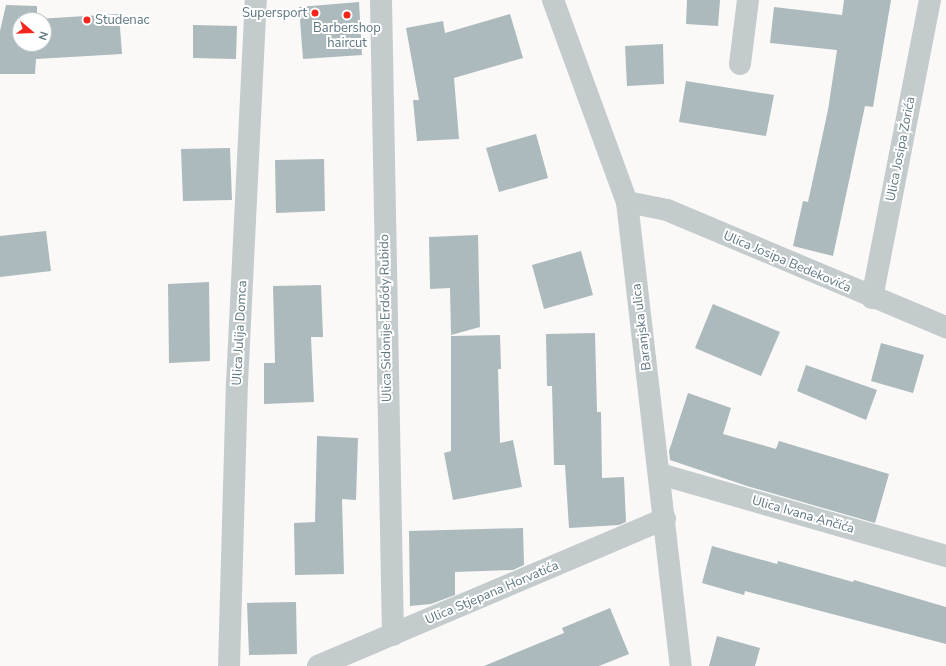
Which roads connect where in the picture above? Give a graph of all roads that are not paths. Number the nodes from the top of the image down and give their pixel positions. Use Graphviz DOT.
graph roads {
  1 [pos="256,0"];
  2 [pos="381,0"];
  3 [pos="553,0"];
  4 [pos="748,0"];
  5 [pos="930,0"];
  6 [pos="740,64"];
  7 [pos="627,202"];
  8 [pos="872,298"];
  9 [pos="946,327"];
  10 [pos="660,474"];
  11 [pos="665,519"];
  12 [pos="946,556"];
  13 [pos="393,635"];
  14 [pos="229,666"];
  15 [pos="318,666"];
  16 [pos="681,666"];
  1 -- 14 [label="street, Ulica Julija Domca"];
  2 -- 13 [label="street, Ulica Sidonije Erdődy Rubido"];
  3 -- 7 [label="street, Baranjska ulica"];
  4 -- 6 [label="street"];
  5 -- 8 [label="street, Ulica Josipa Zorića"];
  7 -- 8 [label="street, Ulica Josipa Bedekovića"];
  7 -- 10 [label="street, Baranjska ulica"];
  8 -- 9 [label="street, Ulica Josipa Bedekovića"];
  10 -- 11 [label="street, Baranjska ulica"];
  10 -- 12 [label="street, Ulica Ivana Ančića"];
  11 -- 13 [label="street, Ulica Stjepana Horvatića"];
  11 -- 16 [label="street, Baranjska ulica"];
  13 -- 15 [label="street, Ulica Stjepana Horvatića"];
}
